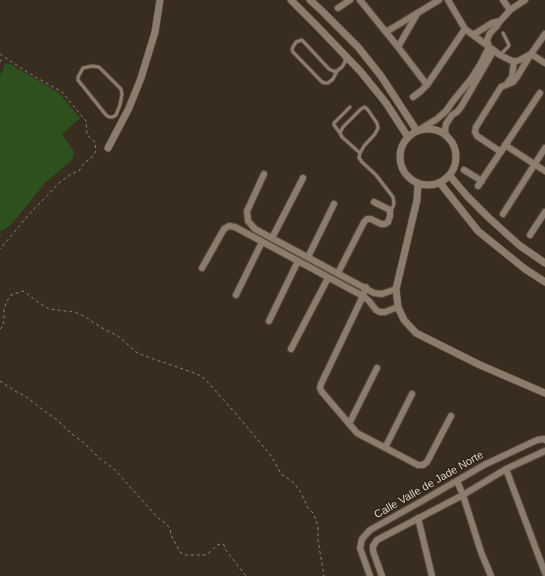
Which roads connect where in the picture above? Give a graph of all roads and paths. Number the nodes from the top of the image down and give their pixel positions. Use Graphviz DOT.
graph roads {
  1 [pos="160,0"];
  2 [pos="291,0"];
  3 [pos="310,0"];
  4 [pos="350,0"];
  5 [pos="360,0"];
  6 [pos="440,0"];
  7 [pos="448,0"];
  8 [pos="503,0"];
  9 [pos="525,0"];
  10 [pos="338,8"];
  11 [pos="510,10"];
  12 [pos="418,13"];
  13 [pos="500,21"];
  14 [pos="465,29"];
  15 [pos="386,32"];
  16 [pos="503,33"];
  17 [pos="545,34"];
  18 [pos="473,35"];
  19 [pos="398,46"];
  20 [pos="492,48"];
  21 [pos="0,54"];
  22 [pos="344,54"];
  23 [pos="531,54"];
  24 [pos="500,55"];
  25 [pos="4,56"];
  26 [pos="514,61"];
  27 [pos="0,62"];
  28 [pos="545,63"];
  29 [pos="337,71"];
  30 [pos="507,84"];
  31 [pos="427,85"];
  32 [pos="540,93"];
  33 [pos="413,97"];
  34 [pos="120,105"];
  35 [pos="350,107"];
  36 [pos="129,108"];
  37 [pos="446,111"];
  38 [pos="452,116"];
  39 [pos="420,130"];
  40 [pos="340,133"];
  41 [pos="446,135"];
  42 [pos="408,137"];
  43 [pos="505,145"];
  44 [pos="108,148"];
  45 [pos="545,148"];
  46 [pos="501,152"];
  47 [pos="360,153"];
  48 [pos="534,164"];
  49 [pos="464,170"];
  50 [pos="545,172"];
  51 [pos="264,174"];
  52 [pos="450,176"];
  53 [pos="303,178"];
  54 [pos="440,183"];
  55 [pos="418,184"];
  56 [pos="374,202"];
  57 [pos="334,204"];
  58 [pos="545,212"];
  59 [pos="391,213"];
  60 [pos="503,214"];
  61 [pos="530,235"];
  62 [pos="272,238"];
  63 [pos="262,242"];
  64 [pos="0,249"];
  65 [pos="308,257"];
  66 [pos="298,261"];
  67 [pos="545,263"];
  68 [pos="202,268"];
  69 [pos="338,273"];
  70 [pos="328,278"];
  71 [pos="545,282"];
  72 [pos="366,287"];
  73 [pos="396,289"];
  74 [pos="236,295"];
  75 [pos="363,296"];
  76 [pos="398,307"];
  77 [pos="0,308"];
  78 [pos="4,309"];
  79 [pos="269,321"];
  80 [pos="0,330"];
  81 [pos="291,349"];
  82 [pos="377,368"];
  83 [pos="0,381"];
  84 [pos="545,393"];
  85 [pos="412,394"];
  86 [pos="451,416"];
  87 [pos="349,424"];
  88 [pos="545,440"];
  89 [pos="385,448"];
  90 [pos="545,451"];
  91 [pos="506,469"];
  92 [pos="456,481"];
  93 [pos="462,494"];
  94 [pos="418,518"];
  95 [pos="362,539"];
  96 [pos="373,546"];
  97 [pos="545,574"];
  98 [pos="246,576"];
  99 [pos="324,576"];
  100 [pos="370,576"];
  101 [pos="382,576"];
  102 [pos="432,576"];
  103 [pos="491,576"];
  1 -- 36 [label="street"];
  2 -- 22 [label="street"];
  3 -- 39 [label="street"];
  4 -- 10 [label="street"];
  5 -- 15 [label="street"];
  6 -- 12 [label="street"];
  7 -- 14 [label="street"];
  8 -- 11 [label="street"];
  9 -- 11 [label="street"];
  11 -- 13 [label="street"];
  12 -- 15 [label="street"];
  12 -- 19 [label="street"];
  13 -- 18 [label="street"];
  13 -- 20 [label="street"];
  14 -- 18 [label="street"];
  14 -- 31 [label="street"];
  15 -- 19 [label="street"];
  16 -- 24 [label="lane"];
  17 -- 23 [label="street"];
  18 -- 20 [label="street"];
  19 -- 31 [label="street"];
  20 -- 24 [label="street"];
  20 -- 37 [label="street"];
  20 -- 38 [label="street"];
  21 -- 25 [label="path"];
  22 -- 29 [label="lane"];
  22 -- 42 [label="street"];
  23 -- 26 [label="street"];
  23 -- 28 [label="street"];
  23 -- 30 [label="street"];
  24 -- 26 [label="street"];
  25 -- 27 [label="path"];
  25 -- 64 [label="path"];
  26 -- 30 [label="street"];
  29 -- 29 [label="lane"];
  30 -- 46 [label="street"];
  31 -- 33 [label="street"];
  32 -- 43 [label="street"];
  34 -- 34 [label="lane"];
  34 -- 36 [label="lane"];
  35 -- 40 [label="lane"];
  36 -- 44 [label="street"];
  37 -- 38 [label="street"];
  37 -- 39 [label="street"];
  38 -- 41 [label="street"];
  39 -- 41 [label="street"];
  39 -- 42 [label="street"];
  40 -- 47 [label="lane"];
  40 -- 47 [label="lane"];
  41 -- 52 [label="street"];
  42 -- 55 [label="street"];
  43 -- 46 [label="street"];
  43 -- 48 [label="street"];
  45 -- 48 [label="street"];
  46 -- 49 [label="street"];
  47 -- 59 [label="lane"];
  48 -- 50 [label="street"];
  48 -- 60 [label="street"];
  51 -- 62 [label="street"];
  52 -- 54 [label="street"];
  52 -- 67 [label="street"];
  53 -- 62 [label="street"];
  54 -- 55 [label="street"];
  54 -- 71 [label="street"];
  55 -- 73 [label="street"];
  56 -- 59 [label="street"];
  57 -- 65 [label="street"];
  58 -- 61 [label="street"];
  59 -- 69 [label="street"];
  62 -- 65 [label="street"];
  63 -- 66 [label="street"];
  63 -- 68 [label="street"];
  63 -- 74 [label="street"];
  65 -- 69 [label="street"];
  66 -- 70 [label="street"];
  66 -- 79 [label="street"];
  69 -- 72 [label="street"];
  70 -- 75 [label="street"];
  70 -- 81 [label="street"];
  72 -- 73 [label="street"];
  72 -- 75 [label="street"];
  73 -- 76 [label="street"];
  75 -- 76 [label="street"];
  75 -- 87 [label="street"];
  76 -- 84 [label="street"];
  77 -- 78 [label="path"];
  78 -- 80 [label="path"];
  78 -- 99 [label="path"];
  82 -- 87 [label="street"];
  83 -- 98 [label="path"];
  85 -- 89 [label="street"];
  86 -- 89 [label="street"];
  87 -- 89 [label="street"];
  88 -- 92 [label="street, Calle Valle de Jade Norte"];
  90 -- 91 [label="street, Calle Valle de Jade Norte"];
  91 -- 93 [label="street, Calle Valle de Jade Norte"];
  91 -- 97 [label="street"];
  92 -- 93 [label="street"];
  92 -- 95 [label="street, Calle Valle de Jade Norte"];
  93 -- 94 [label="street, Calle Valle de Jade Norte"];
  93 -- 103 [label="street"];
  94 -- 96 [label="street, Calle Valle de Jade Norte"];
  94 -- 102 [label="street"];
  95 -- 96 [label="street"];
  95 -- 100 [label="street"];
  96 -- 101 [label="street"];
}
